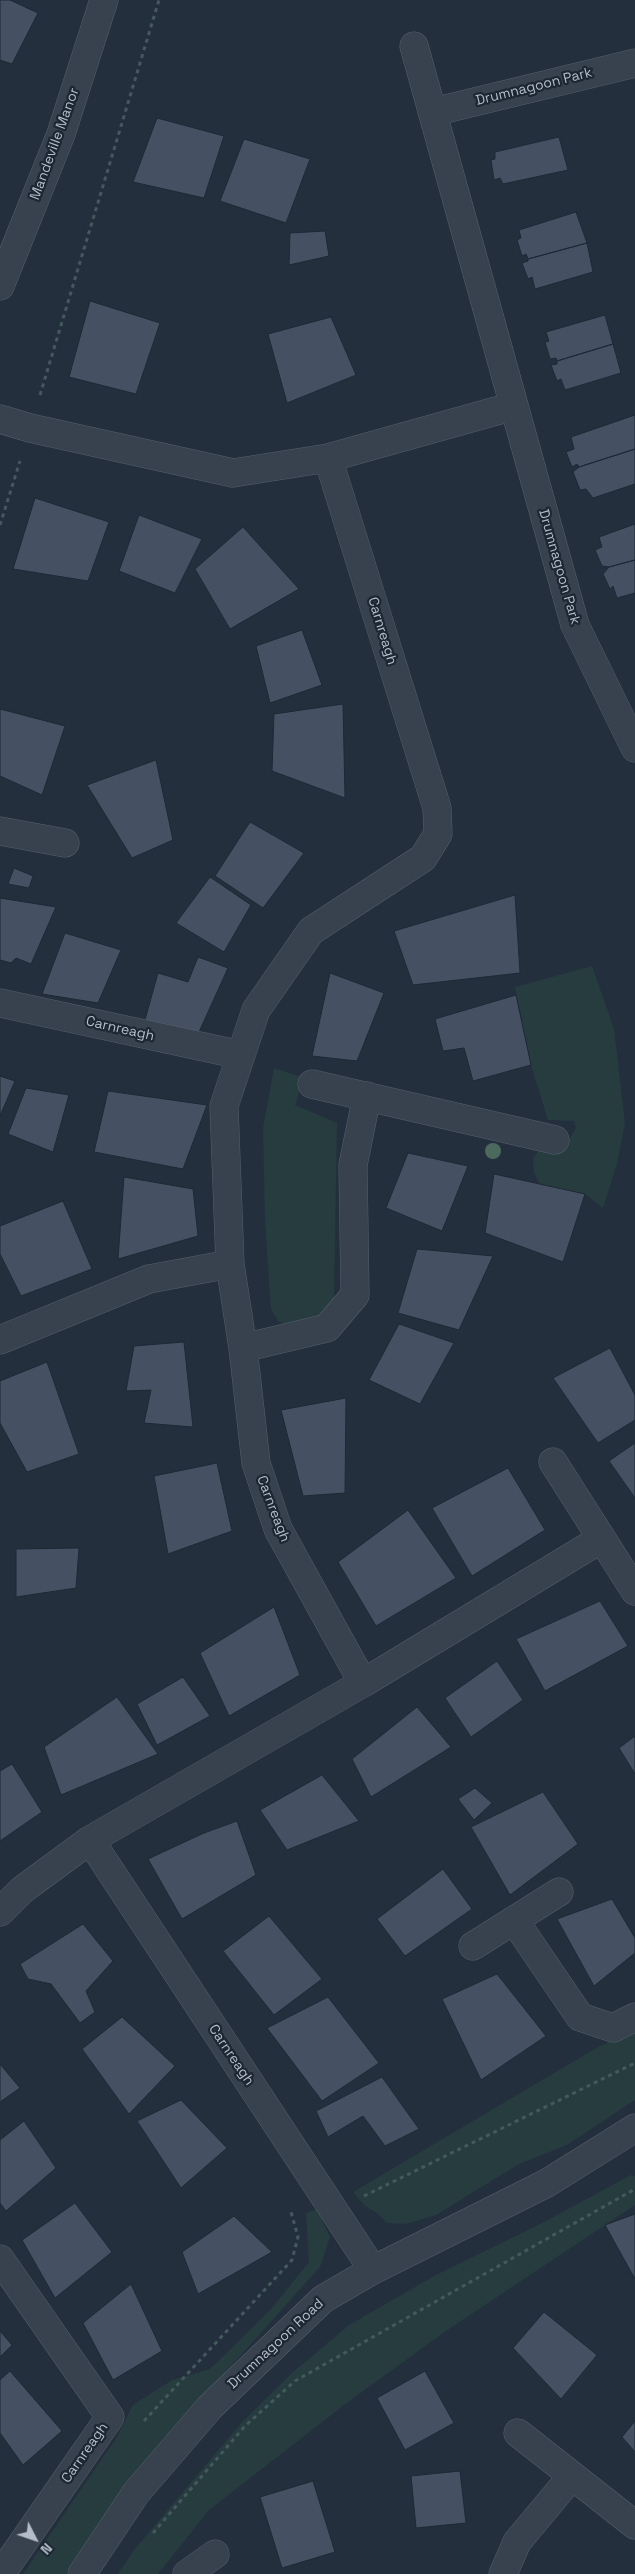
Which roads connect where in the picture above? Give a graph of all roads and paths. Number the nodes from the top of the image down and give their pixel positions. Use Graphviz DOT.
graph roads {
  1 [pos="104,0"];
  2 [pos="159,0"];
  3 [pos="414,46"];
  4 [pos="635,62"];
  5 [pos="433,112"];
  6 [pos="0,286"];
  7 [pos="514,406"];
  8 [pos="0,419"];
  9 [pos="30,428"];
  10 [pos="328,458"];
  11 [pos="0,525"];
  12 [pos="635,748"];
  13 [pos="0,831"];
  14 [pos="65,843"];
  15 [pos="0,1003"];
  16 [pos="241,1055"];
  17 [pos="312,1084"];
  18 [pos="367,1096"];
  19 [pos="555,1140"];
  20 [pos="230,1264"];
  21 [pos="0,1340"];
  22 [pos="243,1348"];
  23 [pos="553,1462"];
  24 [pos="601,1539"];
  25 [pos="635,1591"];
  26 [pos="362,1682"];
  27 [pos="90,1840"];
  28 [pos="559,1892"];
  29 [pos="0,1912"];
  30 [pos="514,1920"];
  31 [pos="474,1946"];
  32 [pos="635,2017"];
  33 [pos="635,2128"];
  34 [pos="635,2188"];
  35 [pos="0,2259"];
  36 [pos="373,2270"];
  37 [pos="518,2433"];
  38 [pos="572,2476"];
  39 [pos="635,2525"];
  40 [pos="148,2540"];
  41 [pos="215,2554"];
  42 [pos="1,2574"];
  43 [pos="82,2574"];
  44 [pos="187,2574"];
  45 [pos="502,2574"];
  1 -- 6 [label="street, Mandeville Manor"];
  2 -- 9 [label="path"];
  3 -- 5 [label="street, Drumnagoon Park"];
  4 -- 5 [label="street, Drumnagoon Park"];
  5 -- 7 [label="street, Drumnagoon Park"];
  7 -- 10 [label="street"];
  7 -- 12 [label="street, Drumnagoon Park"];
  8 -- 9 [label="street"];
  9 -- 10 [label="street"];
  9 -- 11 [label="path"];
  10 -- 16 [label="street, Carnreagh"];
  13 -- 14 [label="street"];
  15 -- 16 [label="street, Carnreagh"];
  16 -- 20 [label="street, Carnreagh"];
  17 -- 18 [label="street"];
  18 -- 19 [label="street"];
  18 -- 22 [label="street"];
  20 -- 21 [label="street"];
  20 -- 22 [label="street, Carnreagh"];
  22 -- 26 [label="street, Carnreagh"];
  23 -- 24 [label="street"];
  24 -- 25 [label="street"];
  24 -- 26 [label="street"];
  26 -- 27 [label="street"];
  27 -- 29 [label="street"];
  27 -- 36 [label="street, Carnreagh"];
  28 -- 30 [label="street"];
  30 -- 31 [label="street"];
  30 -- 32 [label="street"];
  33 -- 36 [label="street, Drumnagoon Road"];
  34 -- 40 [label="path"];
  35 -- 42 [label="street, Carnreagh"];
  36 -- 43 [label="street, Drumnagoon Road"];
  37 -- 38 [label="street"];
  38 -- 39 [label="street"];
  38 -- 45 [label="street"];
  41 -- 44 [label="street"];
}
